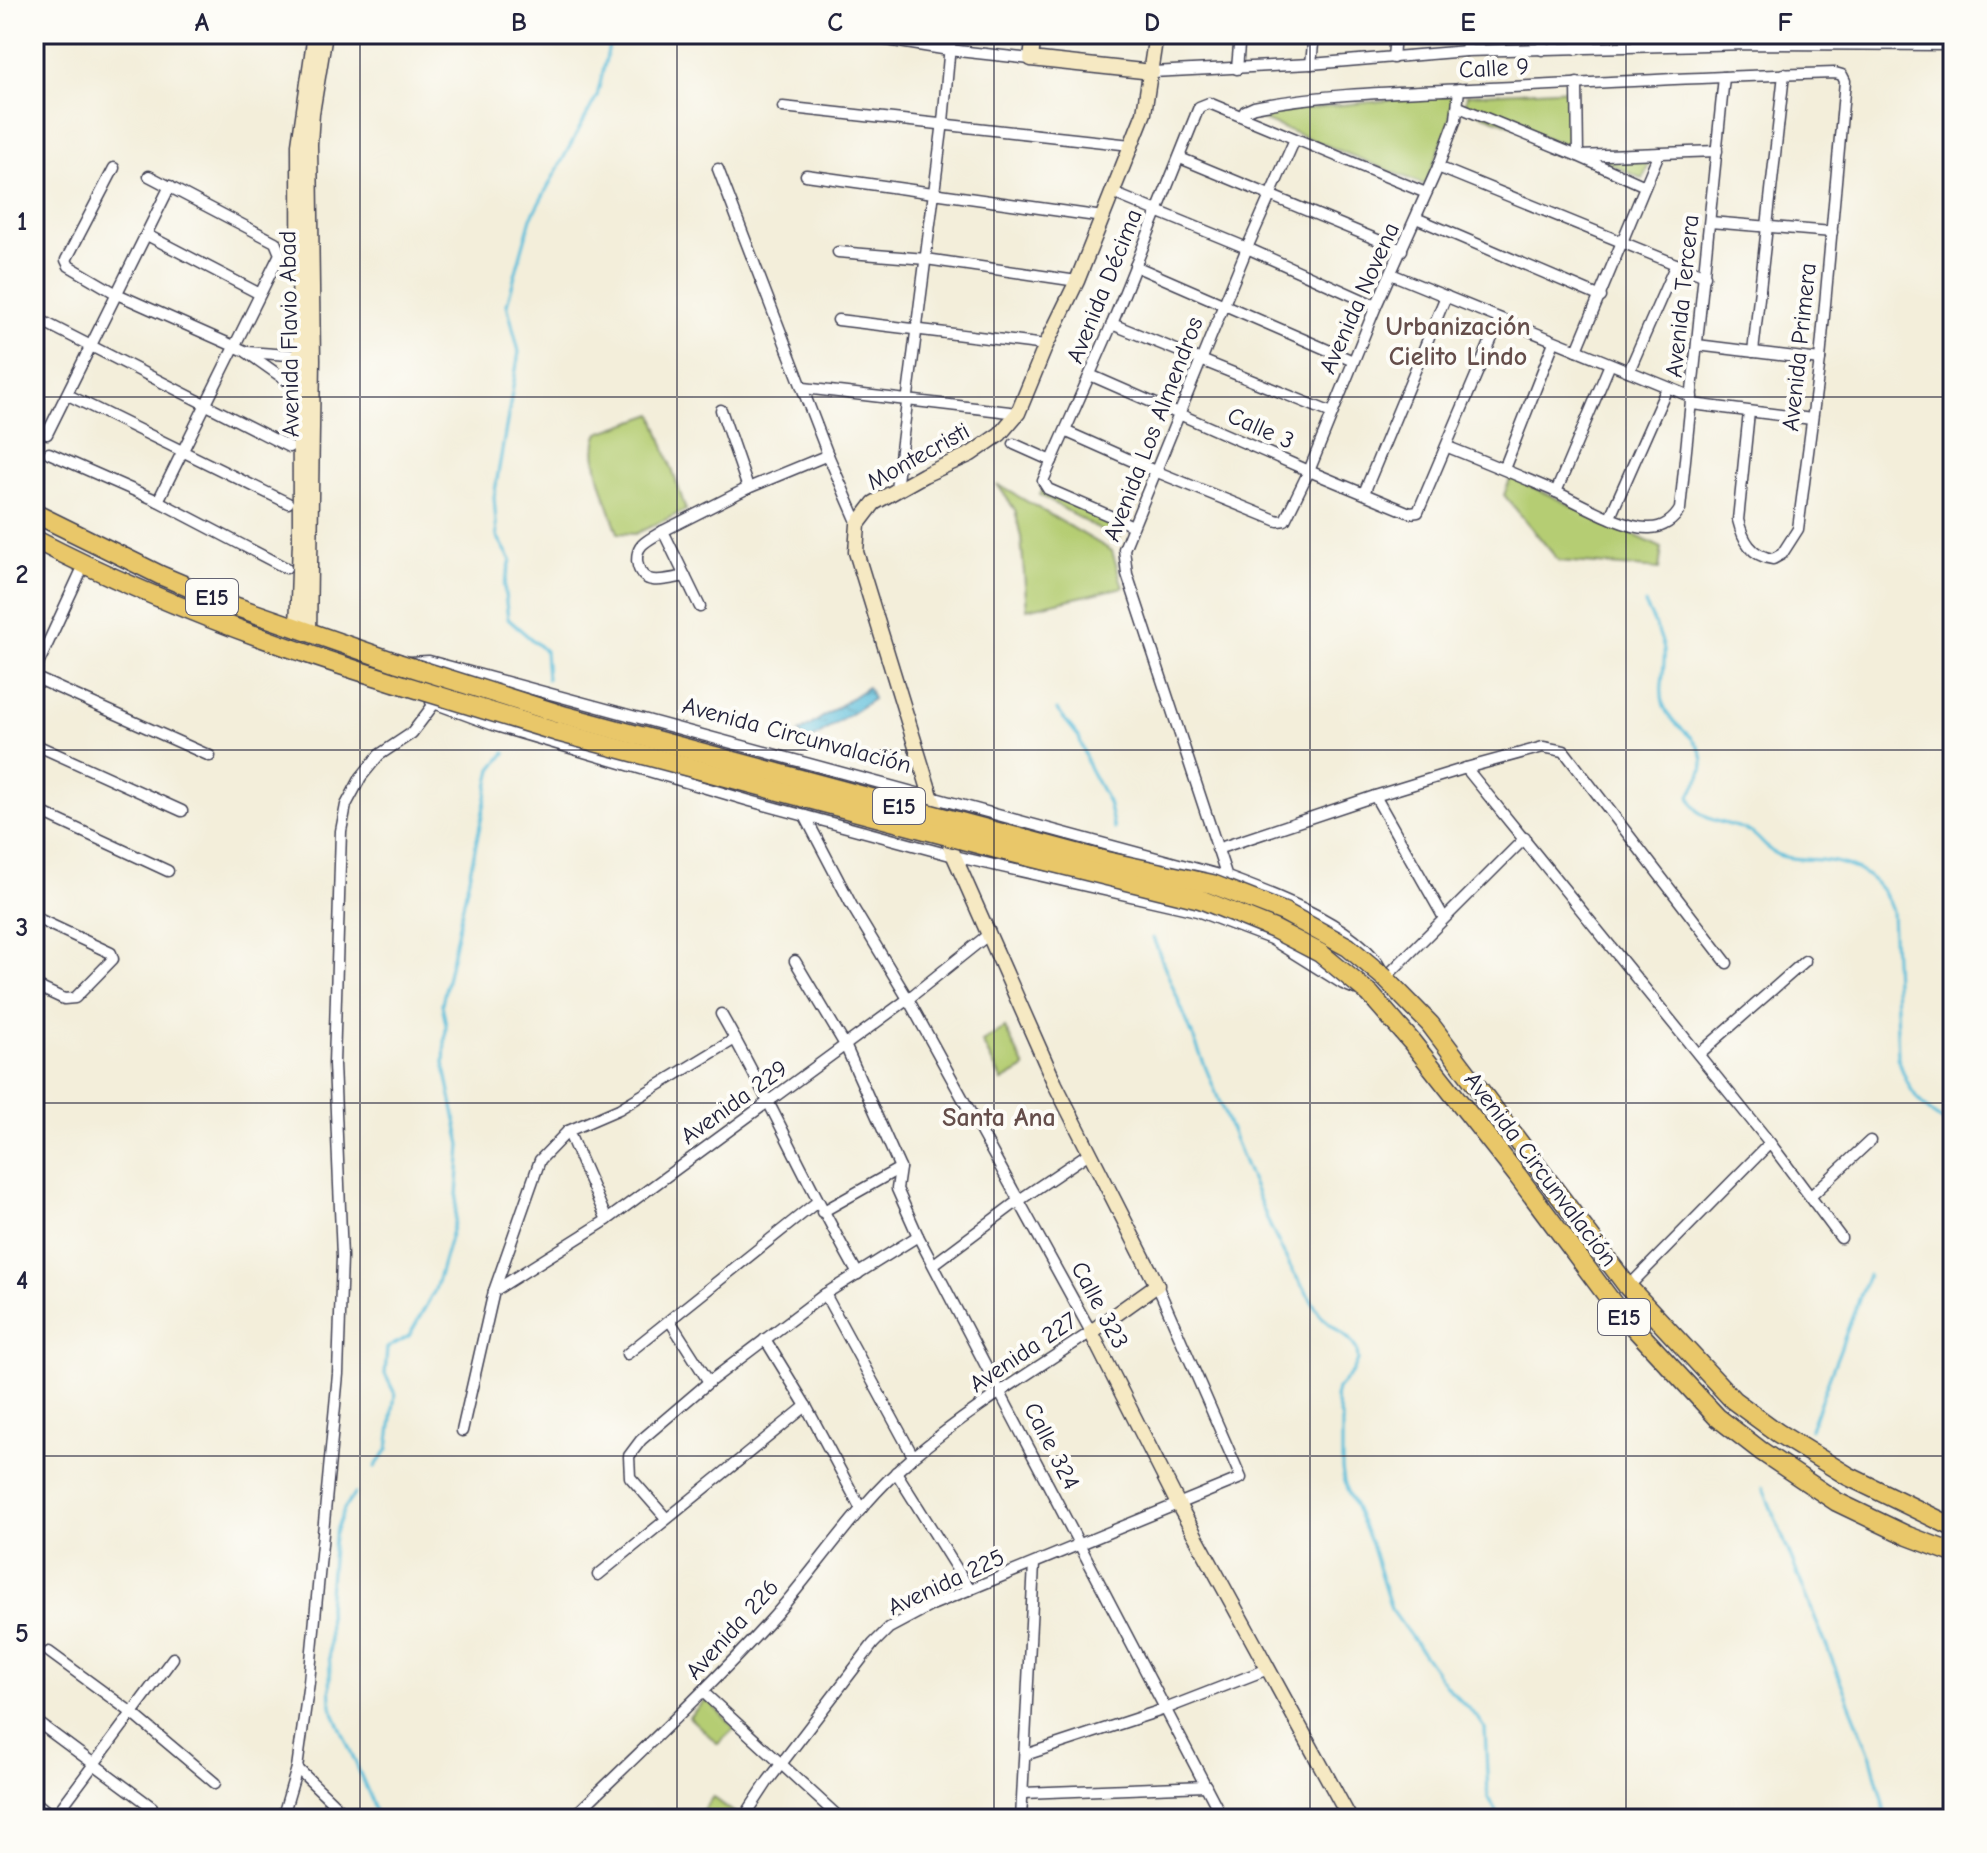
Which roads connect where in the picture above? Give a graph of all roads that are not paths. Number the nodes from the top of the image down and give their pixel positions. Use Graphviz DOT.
graph roads {
  1 [pos="315,34"];
  2 [pos="325,34"];
  3 [pos="850,34"];
  4 [pos="951,34"];
  5 [pos="1034,34"];
  6 [pos="1156,34"];
  7 [pos="1240,34"];
  8 [pos="1314,34"];
  9 [pos="1395,34"];
  10 [pos="1468,34"];
  11 [pos="1543,34"];
  12 [pos="1578,34"];
  13 [pos="1664,34"];
  14 [pos="1915,39"];
  15 [pos="1953,45"];
  16 [pos="1663,48"];
  17 [pos="1577,49"];
  18 [pos="949,50"];
  19 [pos="1542,50"];
  20 [pos="1466,51"];
  21 [pos="1393,58"];
  22 [pos="1031,59"];
  23 [pos="1311,64"];
  24 [pos="1237,69"];
  25 [pos="1152,72"];
  26 [pos="1784,74"];
  27 [pos="1724,77"];
  28 [pos="1845,81"];
  29 [pos="1577,83"];
  30 [pos="1459,89"];
  31 [pos="783,107"];
  32 [pos="1459,107"];
  33 [pos="1242,116"];
  34 [pos="943,122"];
  35 [pos="1295,139"];
  36 [pos="1131,145"];
  37 [pos="1717,151"];
  38 [pos="1659,153"];
  39 [pos="1578,156"];
  40 [pos="1180,158"];
  41 [pos="1438,167"];
  42 [pos="114,168"];
  43 [pos="718,169"];
  44 [pos="806,175"];
  45 [pos="149,176"];
  46 [pos="170,186"];
  47 [pos="1645,186"];
  48 [pos="1113,193"];
  49 [pos="1426,193"];
  50 [pos="934,194"];
  51 [pos="1269,194"];
  52 [pos="1156,210"];
  53 [pos="1103,217"];
  54 [pos="1416,218"];
  55 [pos="1710,222"];
  56 [pos="1768,227"];
  57 [pos="1832,232"];
  58 [pos="147,235"];
  59 [pos="1623,241"];
  60 [pos="1247,248"];
  61 [pos="1402,250"];
  62 [pos="838,252"];
  63 [pos="926,259"];
  64 [pos="1676,264"];
  65 [pos="1135,266"];
  66 [pos="1391,274"];
  67 [pos="1705,276"];
  68 [pos="1077,281"];
  69 [pos="117,294"];
  70 [pos="260,294"];
  71 [pos="1446,296"];
  72 [pos="1601,297"];
  73 [pos="1223,305"];
  74 [pos="1376,306"];
  75 [pos="1500,319"];
  76 [pos="40,320"];
  77 [pos="838,320"];
  78 [pos="1112,324"];
  79 [pos="917,331"];
  80 [pos="1554,342"];
  81 [pos="1046,345"];
  82 [pos="1697,345"];
  83 [pos="91,346"];
  84 [pos="240,349"];
  85 [pos="1577,350"];
  86 [pos="1753,352"];
  87 [pos="306,357"];
  88 [pos="1201,360"];
  89 [pos="1820,360"];
  90 [pos="1353,361"];
  91 [pos="1610,364"];
  92 [pos="1629,371"];
  93 [pos="1090,375"];
  94 [pos="804,388"];
  95 [pos="1667,388"];
  96 [pos="306,391"];
  97 [pos="68,395"];
  98 [pos="910,399"];
  99 [pos="1692,400"];
  100 [pos="206,405"];
  101 [pos="721,410"];
  102 [pos="1749,412"];
  103 [pos="1018,413"];
  104 [pos="1179,413"];
  105 [pos="1332,413"];
  106 [pos="1812,419"];
  107 [pos="1067,432"];
  108 [pos="47,434"];
  109 [pos="1014,444"];
  110 [pos="289,447"];
  111 [pos="1448,447"];
  112 [pos="184,451"];
  113 [pos="49,453"];
  114 [pos="828,455"];
  115 [pos="1052,461"];
  116 [pos="1504,469"];
  117 [pos="1155,471"];
  118 [pos="1309,471"];
  119 [pos="748,488"];
  120 [pos="896,489"];
  121 [pos="1556,492"];
  122 [pos="1364,493"];
  123 [pos="158,501"];
  124 [pos="288,503"];
  125 [pos="34,513"];
  126 [pos="1610,517"];
  127 [pos="858,524"];
  128 [pos="1133,526"];
  129 [pos="663,531"];
  130 [pos="34,539"];
  131 [pos="84,565"];
  132 [pos="286,568"];
  133 [pos="685,576"];
  134 [pos="700,607"];
  135 [pos="303,632"];
  136 [pos="398,663"];
  137 [pos="34,675"];
  138 [pos="394,682"];
  139 [pos="434,704"];
  140 [pos="34,744"];
  141 [pos="210,756"];
  142 [pos="1466,768"];
  143 [pos="931,796"];
  144 [pos="1375,796"];
  145 [pos="34,809"];
  146 [pos="182,811"];
  147 [pos="805,816"];
  148 [pos="1525,838"];
  149 [pos="1217,849"];
  150 [pos="954,856"];
  151 [pos="168,871"];
  152 [pos="1227,877"];
  153 [pos="34,917"];
  154 [pos="1444,918"];
  155 [pos="989,934"];
  156 [pos="795,961"];
  157 [pos="1805,961"];
  158 [pos="1727,963"];
  159 [pos="1385,978"];
  160 [pos="34,985"];
  161 [pos="1370,994"];
  162 [pos="908,999"];
  163 [pos="721,1014"];
  164 [pos="735,1039"];
  165 [pos="845,1045"];
  166 [pos="1699,1054"];
  167 [pos="769,1102"];
  168 [pos="568,1131"];
  169 [pos="1870,1141"];
  170 [pos="1770,1143"];
  171 [pos="1089,1153"];
  172 [pos="900,1168"];
  173 [pos="1811,1196"];
  174 [pos="1018,1201"];
  175 [pos="820,1207"];
  176 [pos="607,1220"];
  177 [pos="918,1236"];
  178 [pos="1841,1238"];
  179 [pos="934,1264"];
  180 [pos="1611,1264"];
  181 [pos="858,1274"];
  182 [pos="1594,1278"];
  183 [pos="1157,1285"];
  184 [pos="1628,1287"];
  185 [pos="494,1291"];
  186 [pos="825,1294"];
  187 [pos="670,1321"];
  188 [pos="1091,1332"];
  189 [pos="765,1339"];
  190 [pos="627,1354"];
  191 [pos="709,1382"];
  192 [pos="1001,1392"];
  193 [pos="806,1406"];
  194 [pos="462,1431"];
  195 [pos="913,1456"];
  196 [pos="896,1472"];
  197 [pos="1178,1504"];
  198 [pos="861,1509"];
  199 [pos="666,1518"];
  200 [pos="1953,1527"];
  201 [pos="1080,1545"];
  202 [pos="1953,1553"];
  203 [pos="1034,1564"];
  204 [pos="598,1575"];
  205 [pos="970,1590"];
  206 [pos="49,1652"];
  207 [pos="173,1658"];
  208 [pos="1268,1669"];
  209 [pos="703,1692"];
  210 [pos="1165,1709"];
  211 [pos="132,1713"];
  212 [pos="36,1721"];
  213 [pos="1025,1755"];
  214 [pos="94,1764"];
  215 [pos="780,1765"];
  216 [pos="297,1768"];
  217 [pos="215,1783"];
  218 [pos="1206,1786"];
  219 [pos="1023,1793"];
  220 [pos="34,1801"];
  221 [pos="152,1807"];
  222 [pos="55,1819"];
  223 [pos="282,1819"];
  224 [pos="350,1819"];
  225 [pos="571,1819"];
  226 [pos="743,1819"];
  227 [pos="841,1819"];
  228 [pos="1021,1819"];
  229 [pos="1223,1819"];
  230 [pos="1350,1819"];
  1 -- 87 [label="street, Avenida Flavio Abad"];
  2 -- 87 [label="street, Avenida Flavio Abad"];
  3 -- 18 [label="street"];
  4 -- 18 [label="street"];
  5 -- 22 [label="street"];
  6 -- 25 [label="street, Montecristi"];
  7 -- 24 [label="street"];
  8 -- 23 [label="street"];
  9 -- 21 [label="street"];
  10 -- 20 [label="street"];
  11 -- 19 [label="street"];
  12 -- 17 [label="street"];
  13 -- 16 [label="street"];
  14 -- 15 [label="street"];
  14 -- 16 [label="street"];
  16 -- 17 [label="street"];
  17 -- 19 [label="street"];
  18 -- 22 [label="street"];
  18 -- 34 [label="street"];
  19 -- 20 [label="street"];
  20 -- 21 [label="street"];
  21 -- 23 [label="street"];
  22 -- 25 [label="street"];
  23 -- 24 [label="street"];
  24 -- 25 [label="street"];
  25 -- 36 [label="street, Montecristi"];
  26 -- 27 [label="street, Calle 9"];
  26 -- 28 [label="street, Calle 9"];
  26 -- 56 [label="street"];
  27 -- 29 [label="street, Calle 9"];
  27 -- 37 [label="street, Avenida Tercera"];
  28 -- 57 [label="street, Avenida Primera"];
  29 -- 30 [label="street, Calle 9"];
  29 -- 39 [label="street"];
  30 -- 32 [label="street, Avenida Novena"];
  30 -- 33 [label="street, Calle 9"];
  31 -- 34 [label="street"];
  32 -- 39 [label="street"];
  32 -- 41 [label="street, Avenida Novena"];
  33 -- 35 [label="street"];
  33 -- 40 [label="street, Avenida Décima"];
  34 -- 36 [label="street"];
  34 -- 50 [label="street"];
  35 -- 49 [label="street"];
  35 -- 51 [label="street, Avenida Los Almendros"];
  36 -- 48 [label="street, Montecristi"];
  37 -- 38 [label="street"];
  37 -- 55 [label="street, Avenida Tercera"];
  38 -- 39 [label="street"];
  38 -- 47 [label="street"];
  39 -- 47 [label="street"];
  40 -- 51 [label="street"];
  40 -- 52 [label="street, Avenida Décima"];
  41 -- 49 [label="street, Avenida Novena"];
  41 -- 59 [label="street"];
  42 -- 69 [label="street"];
  43 -- 94 [label="street"];
  44 -- 50 [label="street"];
  45 -- 46 [label="street"];
  46 -- 58 [label="street"];
  46 -- 70 [label="street"];
  47 -- 59 [label="street"];
  48 -- 52 [label="street"];
  48 -- 53 [label="street, Montecristi"];
  49 -- 54 [label="street, Avenida Novena"];
  50 -- 53 [label="street"];
  50 -- 63 [label="street"];
  51 -- 60 [label="street, Avenida Los Almendros"];
  51 -- 61 [label="street"];
  52 -- 60 [label="street"];
  52 -- 65 [label="street, Avenida Décima"];
  53 -- 68 [label="street, Montecristi"];
  54 -- 61 [label="street, Avenida Novena"];
  54 -- 72 [label="street"];
  55 -- 56 [label="street"];
  55 -- 67 [label="street, Avenida Tercera"];
  56 -- 57 [label="street"];
  56 -- 86 [label="street"];
  57 -- 89 [label="street, Avenida Primera"];
  58 -- 69 [label="street"];
  58 -- 70 [label="street"];
  59 -- 64 [label="street"];
  59 -- 72 [label="street"];
  60 -- 73 [label="street, Avenida Los Almendros"];
  60 -- 74 [label="street"];
  61 -- 66 [label="street, Avenida Novena"];
  62 -- 63 [label="street"];
  63 -- 68 [label="street"];
  63 -- 79 [label="street"];
  64 -- 67 [label="street"];
  64 -- 92 [label="street"];
  65 -- 73 [label="street"];
  65 -- 78 [label="street, Avenida Décima"];
  66 -- 71 [label="street"];
  66 -- 74 [label="street, Avenida Novena"];
  67 -- 82 [label="street, Avenida Tercera"];
  68 -- 81 [label="street, Montecristi"];
  69 -- 83 [label="street"];
  69 -- 84 [label="street"];
  70 -- 84 [label="street"];
  71 -- 75 [label="street"];
  71 -- 122 [label="street"];
  72 -- 85 [label="street"];
  73 -- 88 [label="street, Avenida Los Almendros"];
  73 -- 90 [label="street"];
  74 -- 90 [label="street, Avenida Novena"];
  75 -- 80 [label="street"];
  75 -- 111 [label="street"];
  76 -- 83 [label="street"];
  77 -- 79 [label="street"];
  78 -- 88 [label="street"];
  78 -- 93 [label="street, Avenida Décima"];
  79 -- 81 [label="street"];
  79 -- 98 [label="street"];
  80 -- 85 [label="street"];
  80 -- 116 [label="street"];
  81 -- 103 [label="street, Montecristi"];
  82 -- 86 [label="street"];
  82 -- 99 [label="street, Avenida Tercera"];
  83 -- 97 [label="street"];
  83 -- 100 [label="street"];
  84 -- 87 [label="street"];
  84 -- 96 [label="street"];
  84 -- 100 [label="street"];
  85 -- 91 [label="street"];
  86 -- 89 [label="street"];
  87 -- 96 [label="street, Avenida Flavio Abad"];
  88 -- 104 [label="street, Avenida Los Almendros"];
  88 -- 105 [label="street"];
  89 -- 106 [label="street, Avenida Primera"];
  90 -- 105 [label="street, Avenida Novena"];
  91 -- 92 [label="street"];
  91 -- 121 [label="street"];
  92 -- 95 [label="street"];
  93 -- 104 [label="street, Calle 3"];
  93 -- 107 [label="street, Avenida Décima"];
  94 -- 98 [label="street"];
  94 -- 114 [label="street"];
  95 -- 99 [label="street"];
  95 -- 126 [label="street"];
  96 -- 135 [label="street, Avenida Flavio Abad"];
  97 -- 108 [label="street"];
  97 -- 112 [label="street"];
  98 -- 103 [label="street"];
  98 -- 120 [label="street"];
  99 -- 102 [label="street"];
  99 -- 126 [label="street, Avenida Tercera"];
  100 -- 110 [label="street"];
  100 -- 112 [label="street"];
  101 -- 119 [label="street"];
  102 -- 106 [label="street"];
  102 -- 106 [label="street, Avenida Primera"];
  103 -- 120 [label="street, Montecristi"];
  104 -- 117 [label="street, Avenida Los Almendros"];
  104 -- 118 [label="street, Calle 3"];
  105 -- 118 [label="street, Avenida Novena"];
  107 -- 115 [label="street, Avenida Décima"];
  107 -- 117 [label="street"];
  109 -- 115 [label="street"];
  111 -- 116 [label="street"];
  111 -- 122 [label="street, Calle 3"];
  112 -- 123 [label="street"];
  112 -- 124 [label="street"];
  113 -- 123 [label="street"];
  114 -- 119 [label="street"];
  114 -- 127 [label="street"];
  115 -- 128 [label="street, Avenida Décima"];
  116 -- 121 [label="street"];
  117 -- 118 [label="street, Avenida Novena"];
  117 -- 128 [label="street, Avenida Los Almendros"];
  118 -- 122 [label="street, Calle 3"];
  119 -- 129 [label="street"];
  120 -- 127 [label="street, Montecristi"];
  121 -- 126 [label="street"];
  123 -- 132 [label="street"];
  125 -- 135 [label="highway, Avenida Circunvalación / E15"];
  127 -- 143 [label="street, Montecristi"];
  128 -- 149 [label="street, Avenida Los Almendros"];
  129 -- 133 [label="street"];
  129 -- 133 [label="street"];
  130 -- 131 [label="highway, Avenida Circunvalación / E15"];
  131 -- 137 [label="street"];
  131 -- 138 [label="highway, Avenida Circunvalación / E15"];
  133 -- 134 [label="street"];
  135 -- 136 [label="highway, Avenida Circunvalación / E15"];
  136 -- 143 [label="street, Avenida Circunvalación / E15"];
  136 -- 159 [label="highway, Avenida Circunvalación / E15, bridge"];
  137 -- 141 [label="street"];
  138 -- 139 [label="street, Avenida Circunvalación / E15"];
  138 -- 161 [label="highway, Avenida Circunvalación / E15, bridge"];
  139 -- 147 [label="street, Avenida Circunvalación / E15"];
  139 -- 216 [label="street"];
  140 -- 146 [label="street"];
  142 -- 144 [label="street"];
  142 -- 148 [label="street"];
  142 -- 158 [label="street"];
  143 -- 150 [label="street, Montecristi"];
  143 -- 152 [label="street, Avenida Circunvalación / E15"];
  144 -- 149 [label="street"];
  144 -- 154 [label="street"];
  145 -- 151 [label="street"];
  147 -- 150 [label="street, Avenida Circunvalación / E15"];
  147 -- 162 [label="street, Calle 323"];
  148 -- 154 [label="street"];
  148 -- 166 [label="street"];
  149 -- 152 [label="street, Avenida Los Almendros"];
  150 -- 155 [label="street, Montecristi"];
  150 -- 161 [label="street, Avenida Circunvalación / E15"];
  152 -- 159 [label="street, Avenida Circunvalación / E15"];
  153 -- 160 [label="street"];
  154 -- 159 [label="street"];
  155 -- 162 [label="street, Avenida 229"];
  155 -- 171 [label="street, Montecristi"];
  156 -- 165 [label="street, Calle 324"];
  157 -- 166 [label="street"];
  159 -- 180 [label="highway, Avenida Circunvalación / E15"];
  161 -- 182 [label="highway, Avenida Circunvalación / E15"];
  162 -- 165 [label="street, Avenida 229"];
  162 -- 174 [label="street, Calle 323"];
  163 -- 164 [label="street"];
  164 -- 167 [label="street"];
  164 -- 168 [label="street"];
  165 -- 167 [label="street, Avenida 229"];
  165 -- 172 [label="street, Calle 324"];
  166 -- 170 [label="street"];
  167 -- 175 [label="street"];
  167 -- 176 [label="street, Avenida 229"];
  168 -- 176 [label="street"];
  168 -- 185 [label="street"];
  169 -- 173 [label="street"];
  170 -- 173 [label="street"];
  170 -- 184 [label="street"];
  171 -- 174 [label="street"];
  171 -- 183 [label="street, Montecristi"];
  172 -- 175 [label="street"];
  172 -- 177 [label="street, Calle 324"];
  173 -- 178 [label="street"];
  174 -- 179 [label="street"];
  174 -- 188 [label="street, Calle 323"];
  175 -- 181 [label="street"];
  175 -- 187 [label="street"];
  176 -- 185 [label="street, Avenida 229"];
  177 -- 179 [label="street, Calle 324"];
  177 -- 181 [label="street"];
  179 -- 192 [label="street, Calle 324"];
  180 -- 182 [label="highway"];
  180 -- 184 [label="highway, Avenida Circunvalación / E15"];
  181 -- 186 [label="street"];
  182 -- 202 [label="highway, Avenida Circunvalación / E15"];
  183 -- 188 [label="street, Avenida 227"];
  183 -- 197 [label="street, Avenida 225"];
  184 -- 200 [label="highway, Avenida Circunvalación / E15"];
  185 -- 194 [label="street"];
  186 -- 189 [label="street"];
  186 -- 195 [label="street"];
  187 -- 190 [label="street"];
  187 -- 191 [label="street"];
  188 -- 192 [label="street, Avenida 227"];
  188 -- 197 [label="street, Calle 323"];
  189 -- 191 [label="street"];
  189 -- 193 [label="street"];
  191 -- 199 [label="street"];
  192 -- 195 [label="street, Avenida 227"];
  192 -- 201 [label="street, Calle 324"];
  193 -- 198 [label="street"];
  193 -- 199 [label="street"];
  195 -- 196 [label="street, Avenida 226"];
  196 -- 198 [label="street, Avenida 226"];
  196 -- 205 [label="street"];
  197 -- 201 [label="street, Avenida 225"];
  197 -- 208 [label="street, Calle 323"];
  198 -- 209 [label="street, Avenida 226"];
  199 -- 204 [label="street"];
  201 -- 203 [label="street, Avenida 225"];
  201 -- 210 [label="street, Calle 324"];
  203 -- 205 [label="street, Avenida 225"];
  203 -- 213 [label="street"];
  205 -- 215 [label="street, Avenida 225"];
  206 -- 211 [label="street"];
  207 -- 211 [label="street"];
  208 -- 210 [label="street"];
  208 -- 230 [label="street, Calle 323"];
  209 -- 215 [label="street"];
  209 -- 225 [label="street, Avenida 226"];
  210 -- 213 [label="street"];
  210 -- 218 [label="street, Calle 324"];
  211 -- 214 [label="street"];
  211 -- 217 [label="street"];
  212 -- 214 [label="street"];
  213 -- 219 [label="street"];
  214 -- 221 [label="street"];
  214 -- 222 [label="street"];
  215 -- 226 [label="street, Avenida 225"];
  215 -- 227 [label="street"];
  216 -- 223 [label="street"];
  216 -- 224 [label="street"];
  218 -- 219 [label="street"];
  218 -- 229 [label="street, Calle 324"];
  219 -- 228 [label="street"];
  220 -- 222 [label="street"];
}
